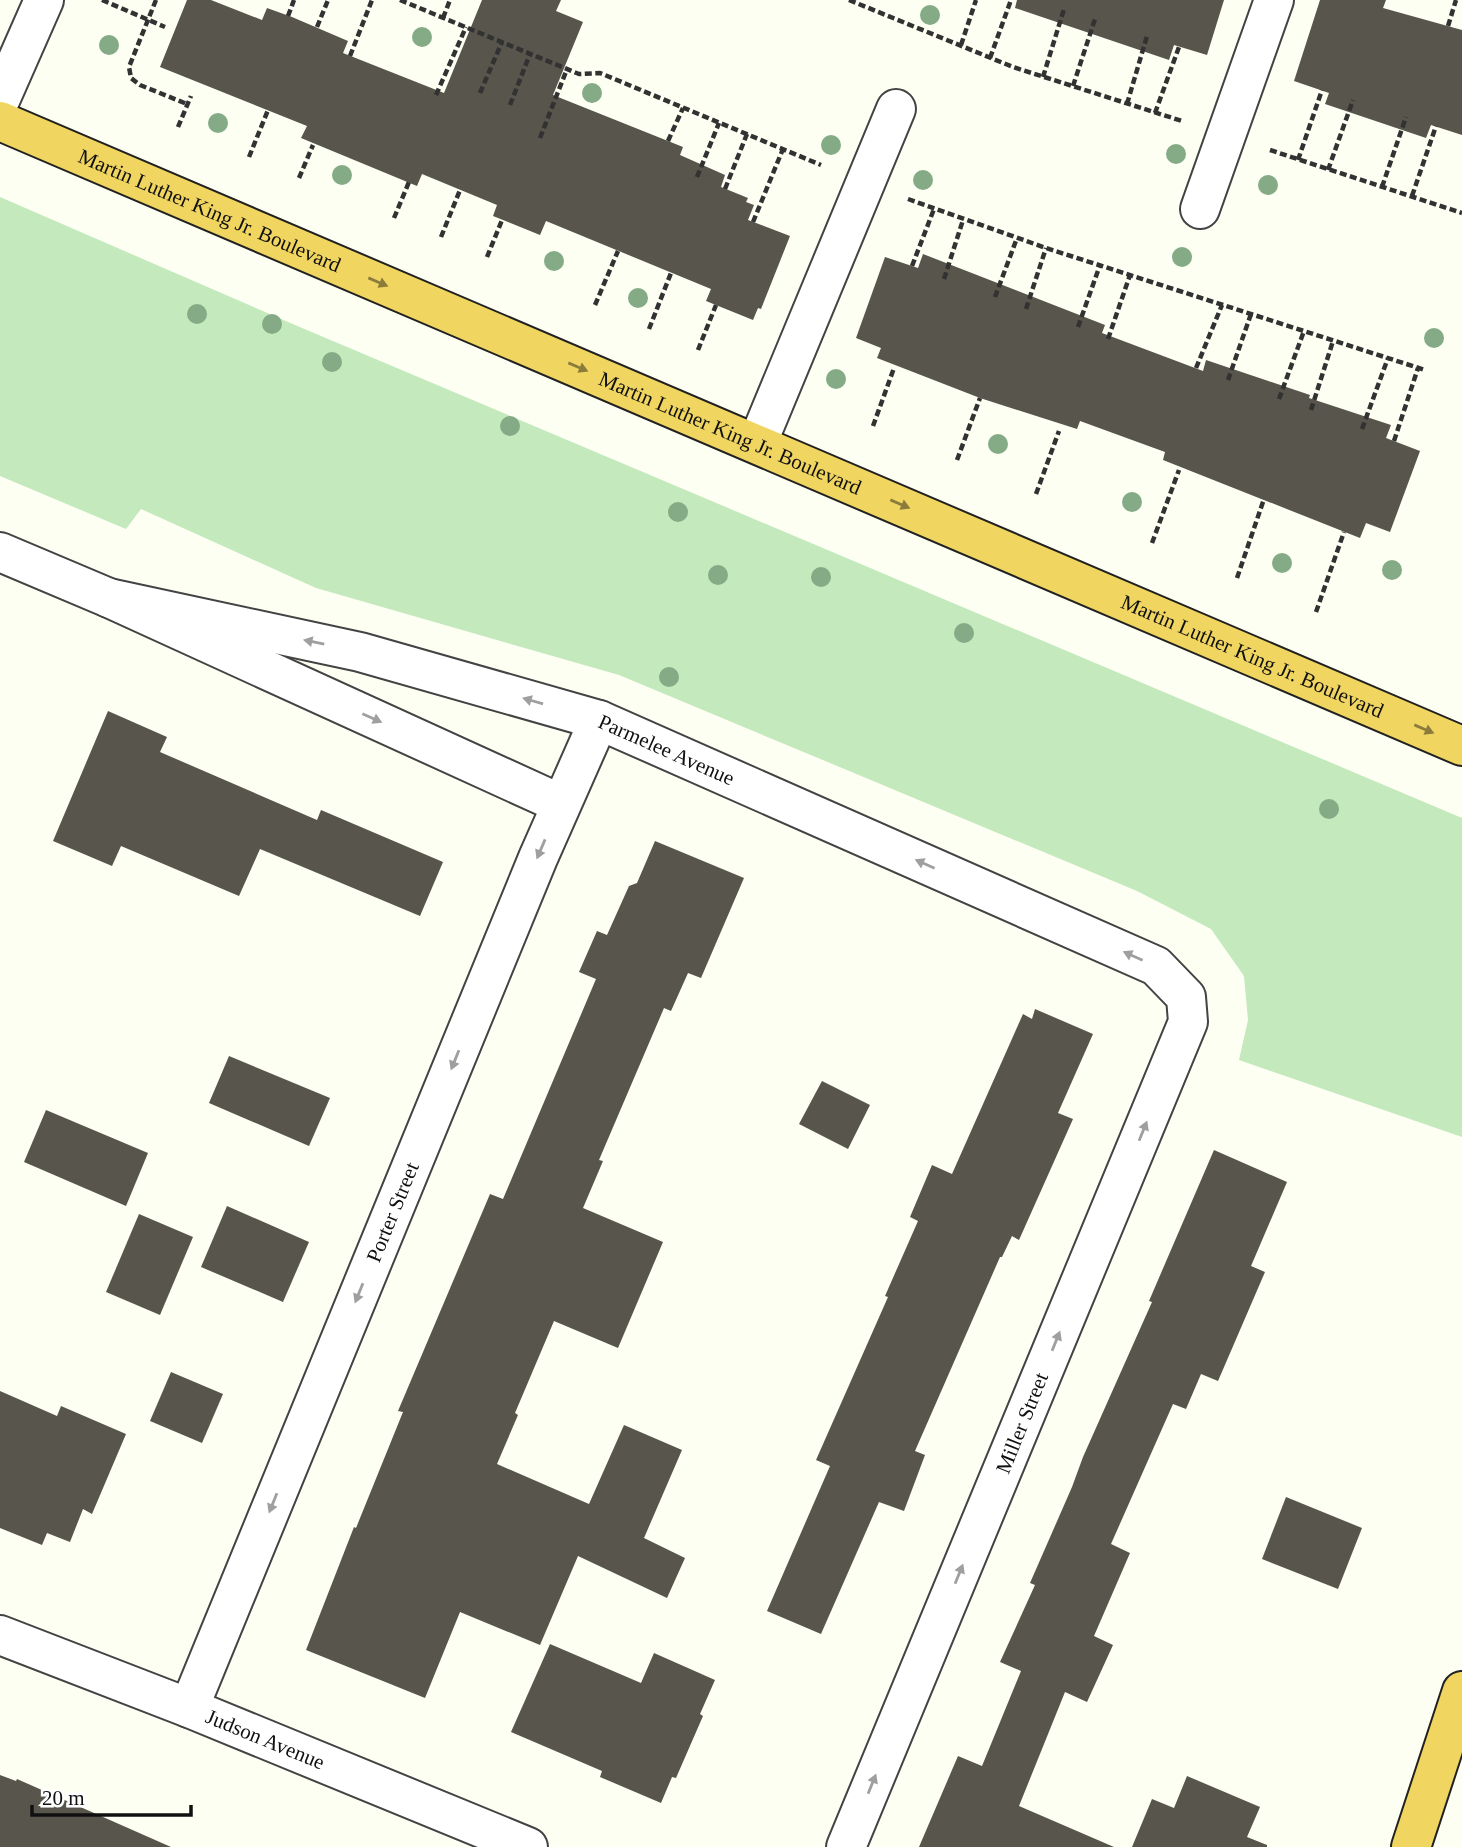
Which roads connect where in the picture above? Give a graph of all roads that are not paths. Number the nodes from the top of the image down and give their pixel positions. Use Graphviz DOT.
graph roads {
  1 [pos="44,0"];
  2 [pos="1274,0"];
  3 [pos="0,100"];
  4 [pos="896,110"];
  5 [pos="0,121"];
  6 [pos="1200,209"];
  7 [pos="757,444"];
  8 [pos="0,552"];
  9 [pos="109,598"];
  10 [pos="599,720"];
  11 [pos="1462,746"];
  12 [pos="561,803"];
  13 [pos="1186,997"];
  14 [pos="0,1634"];
  15 [pos="1462,1691"];
  16 [pos="189,1708"];
  17 [pos="528,1847"];
  18 [pos="846,1847"];
  19 [pos="1411,1847"];
  1 -- 3 [label="street"];
  2 -- 6 [label="street"];
  4 -- 7 [label="street"];
  5 -- 7 [label="highway, Martin Luther King Jr. Boulevard, one-way"];
  7 -- 11 [label="highway, Martin Luther King Jr. Boulevard, one-way"];
  8 -- 9 [label="street, Parmelee Avenue"];
  10 -- 9 [label="street, Parmelee Avenue, one-way"];
  9 -- 12 [label="street, Parmelee Avenue, one-way"];
  10 -- 12 [label="street, Porter Street"];
  13 -- 10 [label="street, Parmelee Avenue, one-way"];
  12 -- 16 [label="street, Porter Street, one-way"];
  18 -- 13 [label="street, Miller Street, one-way"];
  14 -- 16 [label="street, Judson Avenue"];
  15 -- 19 [label="highway"];
  16 -- 17 [label="street, Judson Avenue"];
}
